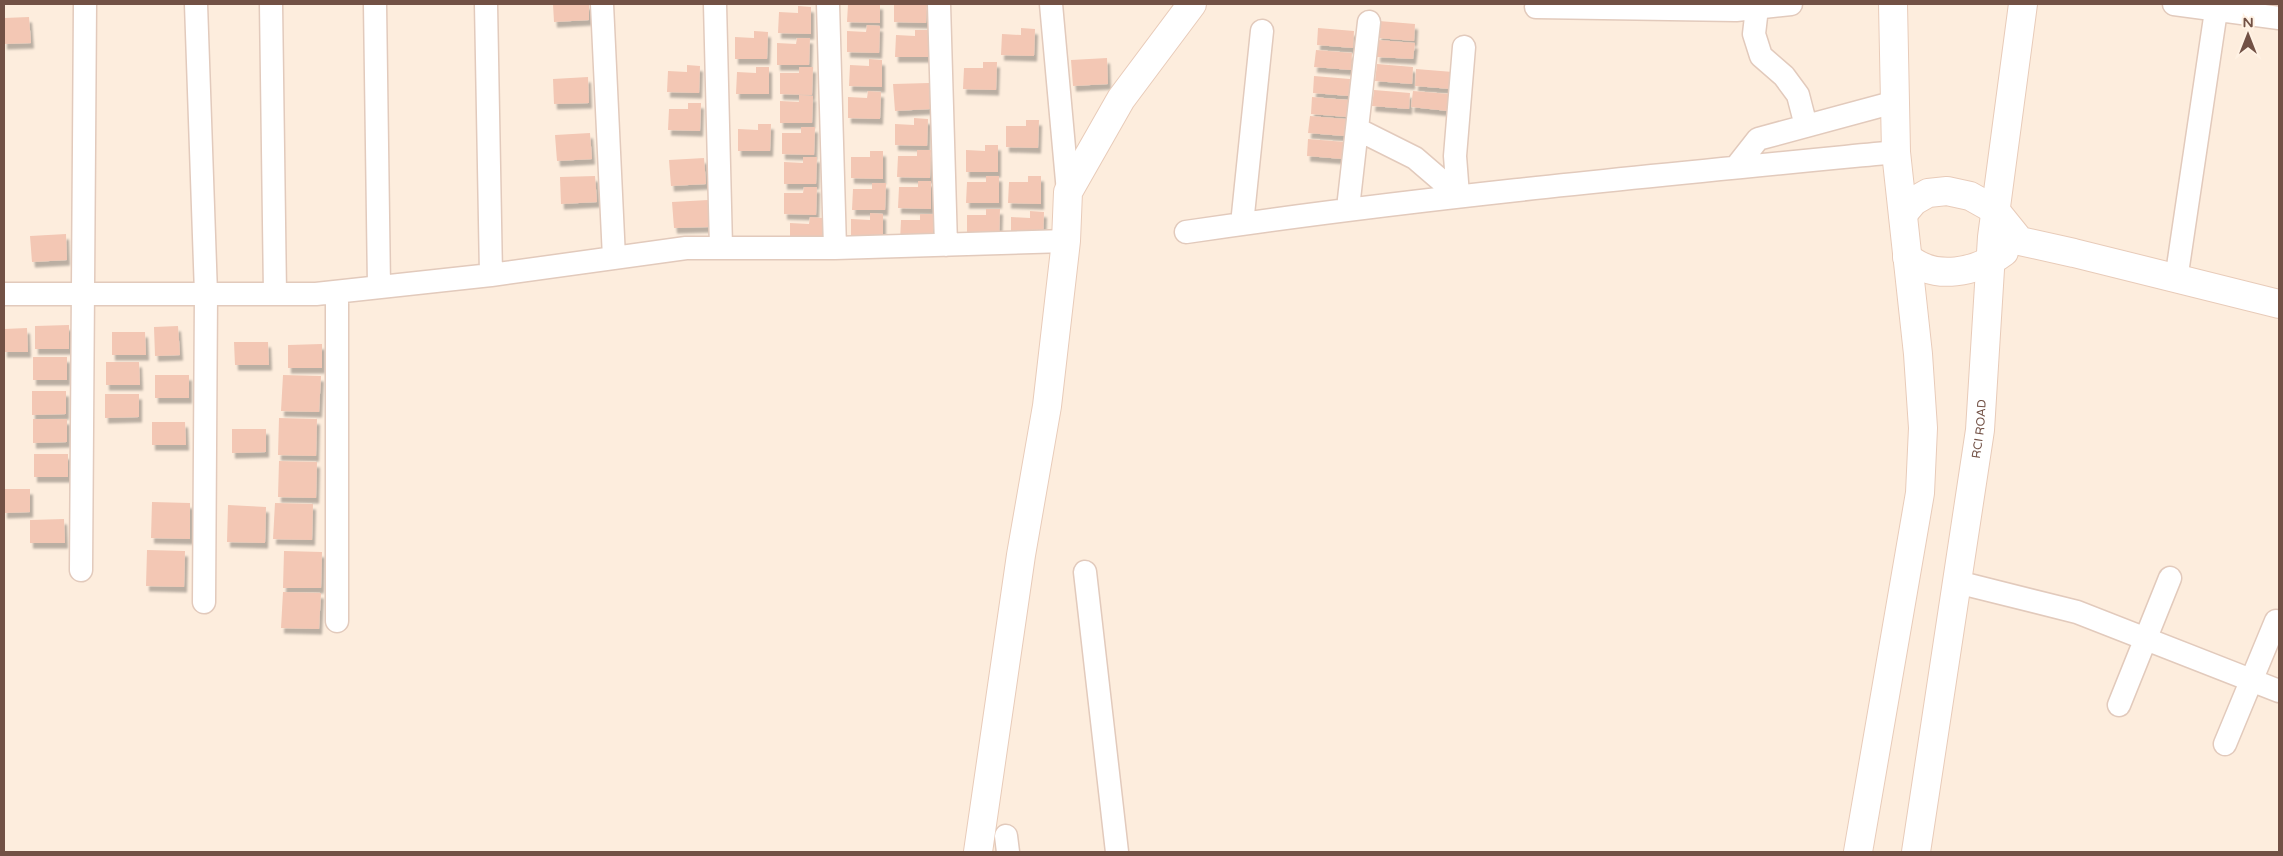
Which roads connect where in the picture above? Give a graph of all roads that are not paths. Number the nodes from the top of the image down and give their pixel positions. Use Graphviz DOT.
graph roads {
  1 [pos="86,4"];
  2 [pos="196,4"];
  3 [pos="271,4"];
  4 [pos="375,4"];
  5 [pos="486,4"];
  6 [pos="602,4"];
  7 [pos="715,4"];
  8 [pos="828,4"];
  9 [pos="939,4"];
  10 [pos="1052,4"];
  11 [pos="1192,4"];
  12 [pos="1893,4"];
  13 [pos="2023,4"];
  14 [pos="2174,4"];
  15 [pos="1774,5"];
  16 [pos="1536,7"];
  17 [pos="2216,7"];
  18 [pos="2279,18"];
  19 [pos="1369,22"];
  20 [pos="1262,31"];
  21 [pos="1464,47"];
  22 [pos="1895,102"];
  23 [pos="1806,126"];
  24 [pos="1357,129"];
  25 [pos="1896,152"];
  26 [pos="1736,167"];
  27 [pos="1068,192"];
  28 [pos="1458,195"];
  29 [pos="1348,208"];
  30 [pos="1995,210"];
  31 [pos="1903,214"];
  32 [pos="1242,224"];
  33 [pos="1186,232"];
  34 [pos="1066,241"];
  35 [pos="2020,241"];
  36 [pos="946,245"];
  37 [pos="721,247"];
  38 [pos="836,248"];
  39 [pos="1907,257"];
  40 [pos="614,258"];
  41 [pos="1991,262"];
  42 [pos="491,275"];
  43 [pos="2176,280"];
  44 [pos="379,287"];
  45 [pos="337,292"];
  46 [pos="4,294"];
  47 [pos="85,294"];
  48 [pos="206,294"];
  49 [pos="275,294"];
  50 [pos="2279,304"];
  51 [pos="81,570"];
  52 [pos="1085,572"];
  53 [pos="2170,578"];
  54 [pos="1957,582"];
  55 [pos="204,602"];
  56 [pos="337,621"];
  57 [pos="2276,621"];
  58 [pos="2145,639"];
  59 [pos="2252,680"];
  60 [pos="2279,691"];
  61 [pos="2119,705"];
  62 [pos="2225,744"];
  63 [pos="978,852"];
  64 [pos="1117,852"];
  65 [pos="1858,852"];
  66 [pos="1916,852"];
  1 -- 47 [label="street"];
  2 -- 48 [label="street"];
  3 -- 49 [label="street"];
  4 -- 44 [label="street"];
  5 -- 42 [label="street"];
  6 -- 40 [label="street"];
  7 -- 37 [label="street"];
  8 -- 38 [label="street"];
  9 -- 36 [label="street"];
  10 -- 27 [label="street"];
  11 -- 27 [label="main road"];
  12 -- 22 [label="main road"];
  13 -- 30 [label="main road, RCI ROAD"];
  14 -- 17 [label="street"];
  15 -- 16 [label="street"];
  15 -- 23 [label="street"];
  17 -- 18 [label="street"];
  17 -- 43 [label="street"];
  19 -- 24 [label="street"];
  20 -- 32 [label="street"];
  21 -- 28 [label="street"];
  22 -- 23 [label="street"];
  22 -- 25 [label="main road"];
  23 -- 26 [label="street"];
  24 -- 28 [label="street"];
  24 -- 29 [label="street"];
  25 -- 26 [label="street"];
  25 -- 31 [label="main road"];
  26 -- 28 [label="street"];
  27 -- 34 [label="main road"];
  28 -- 29 [label="street"];
  29 -- 32 [label="street"];
  30 -- 31 [label="main road"];
  30 -- 35 [label="main road"];
  30 -- 41 [label="main road, RCI ROAD"];
  31 -- 39 [label="main road"];
  32 -- 33 [label="street"];
  34 -- 36 [label="street"];
  34 -- 63 [label="main road"];
  35 -- 41 [label="main road"];
  35 -- 43 [label="main road"];
  36 -- 38 [label="street"];
  37 -- 38 [label="street"];
  37 -- 40 [label="street"];
  39 -- 41 [label="main road"];
  39 -- 65 [label="main road"];
  40 -- 42 [label="street"];
  41 -- 54 [label="main road, RCI ROAD"];
  42 -- 44 [label="street"];
  43 -- 50 [label="main road"];
  44 -- 45 [label="street"];
  45 -- 49 [label="street"];
  45 -- 56 [label="street"];
  46 -- 47 [label="street"];
  47 -- 48 [label="street"];
  47 -- 51 [label="street"];
  48 -- 49 [label="street"];
  48 -- 55 [label="street"];
  52 -- 64 [label="street"];
  53 -- 58 [label="street"];
  54 -- 58 [label="street"];
  54 -- 66 [label="main road, RCI ROAD"];
  57 -- 59 [label="street"];
  58 -- 59 [label="street"];
  58 -- 61 [label="street"];
  59 -- 60 [label="street"];
  59 -- 62 [label="street"];
}
